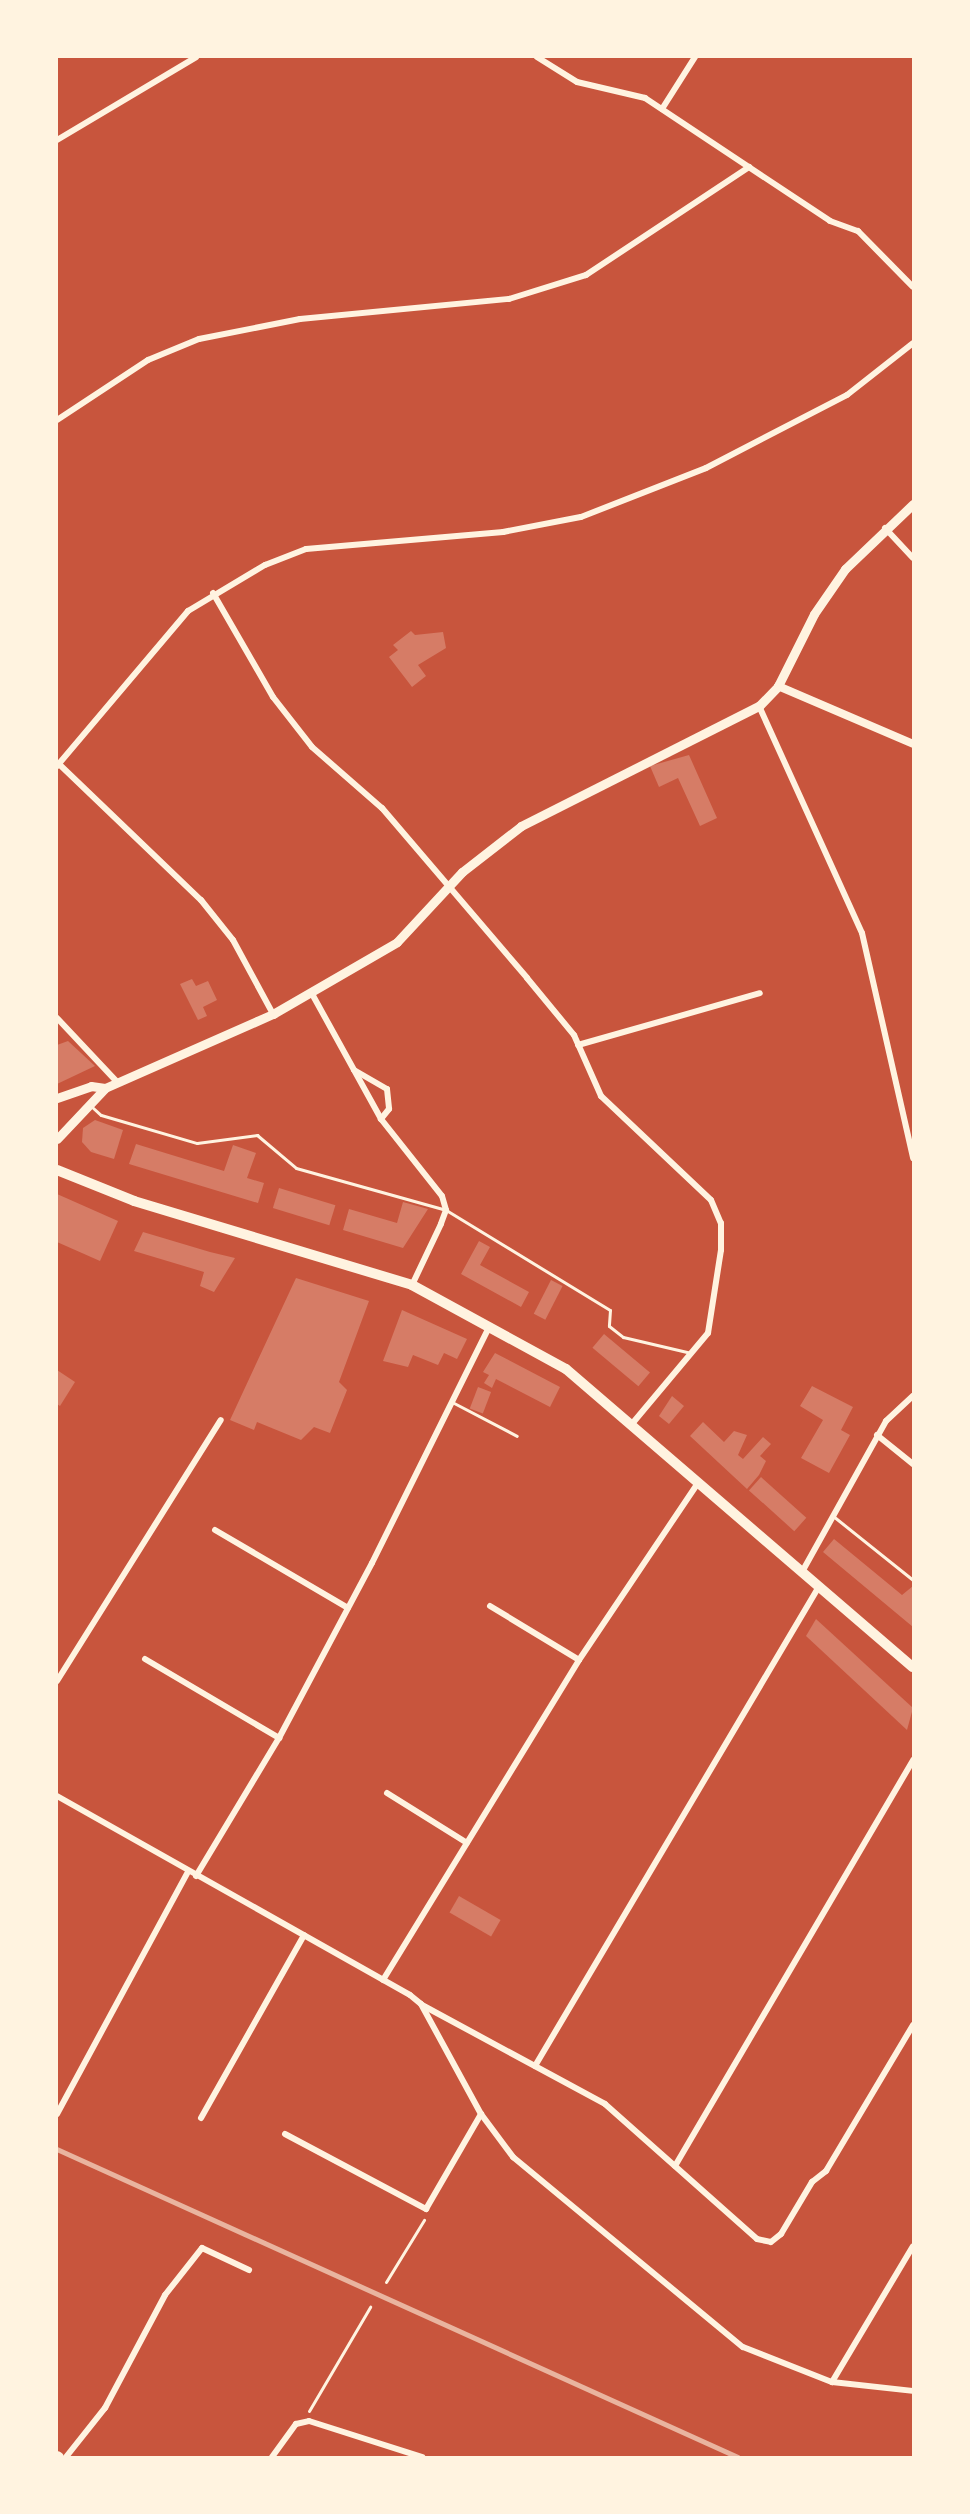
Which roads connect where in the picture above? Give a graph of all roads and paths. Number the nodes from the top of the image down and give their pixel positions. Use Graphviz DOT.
graph roads {
  1 [pos="196,57"];
  2 [pos="537,57"];
  3 [pos="695,57"];
  4 [pos="662,109"];
  5 [pos="57,140"];
  6 [pos="749,167"];
  7 [pos="913,287"];
  8 [pos="913,343"];
  9 [pos="57,420"];
  10 [pos="913,504"];
  11 [pos="884,527"];
  12 [pos="913,558"];
  13 [pos="213,593"];
  14 [pos="778,686"];
  15 [pos="759,706"];
  16 [pos="912,741"];
  17 [pos="58,765"];
  18 [pos="447,889"];
  19 [pos="311,992"];
  20 [pos="760,993"];
  21 [pos="273,1014"];
  22 [pos="57,1018"];
  23 [pos="578,1045"];
  24 [pos="354,1070"];
  25 [pos="117,1082"];
  26 [pos="105,1088"];
  27 [pos="57,1098"];
  28 [pos="88,1103"];
  29 [pos="381,1119"];
  30 [pos="57,1139"];
  31 [pos="913,1158"];
  32 [pos="57,1170"];
  33 [pos="446,1210"];
  34 [pos="412,1285"];
  35 [pos="490,1325"];
  36 [pos="693,1354"];
  37 [pos="913,1396"];
  38 [pos="451,1402"];
  39 [pos="221,1420"];
  40 [pos="632,1424"];
  41 [pos="878,1435"];
  42 [pos="517,1436"];
  43 [pos="913,1464"];
  44 [pos="698,1483"];
  45 [pos="833,1516"];
  46 [pos="215,1530"];
  47 [pos="802,1572"];
  48 [pos="913,1580"];
  49 [pos="818,1588"];
  50 [pos="490,1606"];
  51 [pos="348,1608"];
  52 [pos="145,1659"];
  53 [pos="579,1660"];
  54 [pos="913,1667"];
  55 [pos="57,1681"];
  56 [pos="279,1738"];
  57 [pos="913,1761"];
  58 [pos="387,1792"];
  59 [pos="57,1796"];
  60 [pos="466,1843"];
  61 [pos="188,1872"];
  62 [pos="196,1876"];
  63 [pos="304,1935"];
  64 [pos="383,1980"];
  65 [pos="421,2004"];
  66 [pos="913,2025"];
  67 [pos="535,2066"];
  68 [pos="57,2114"];
  69 [pos="481,2114"];
  70 [pos="201,2118"];
  71 [pos="285,2134"];
  72 [pos="675,2166"];
  73 [pos="426,2209"];
  74 [pos="913,2246"];
  75 [pos="249,2270"];
  76 [pos="386,2282"];
  77 [pos="369,2307"];
  78 [pos="832,2382"];
  79 [pos="913,2391"];
  80 [pos="309,2421"];
  81 [pos="66,2457"];
  82 [pos="272,2457"];
  83 [pos="422,2457"];
  1 -- 5 [label="street"];
  2 -- 4 [label="street"];
  3 -- 4 [label="street"];
  4 -- 6 [label="street"];
  6 -- 7 [label="street"];
  6 -- 9 [label="street"];
  8 -- 13 [label="street"];
  10 -- 11 [label="main road"];
  11 -- 12 [label="street"];
  11 -- 14 [label="main road"];
  13 -- 17 [label="street"];
  13 -- 18 [label="street"];
  14 -- 15 [label="main road"];
  14 -- 16 [label="street"];
  15 -- 18 [label="main road"];
  15 -- 31 [label="street"];
  17 -- 21 [label="street"];
  18 -- 19 [label="main road"];
  18 -- 23 [label="street"];
  19 -- 21 [label="main road"];
  19 -- 24 [label="street"];
  20 -- 23 [label="street"];
  21 -- 25 [label="main road"];
  22 -- 25 [label="street"];
  23 -- 36 [label="street"];
  24 -- 29 [label="street"];
  24 -- 29 [label="street"];
  25 -- 26 [label="main road"];
  26 -- 27 [label="main road"];
  26 -- 28 [label="main road"];
  28 -- 30 [label="main road"];
  28 -- 33 [label="lane"];
  29 -- 33 [label="street"];
  32 -- 34 [label="highway"];
  33 -- 34 [label="street"];
  33 -- 36 [label="lane"];
  34 -- 35 [label="highway"];
  35 -- 38 [label="street"];
  35 -- 40 [label="highway"];
  36 -- 40 [label="street"];
  37 -- 41 [label="street"];
  38 -- 42 [label="lane"];
  38 -- 51 [label="street"];
  39 -- 55 [label="street"];
  40 -- 44 [label="highway"];
  41 -- 43 [label="street"];
  41 -- 45 [label="street"];
  44 -- 47 [label="highway"];
  44 -- 53 [label="street"];
  45 -- 47 [label="street"];
  45 -- 48 [label="lane"];
  46 -- 51 [label="street"];
  47 -- 49 [label="highway"];
  49 -- 54 [label="highway"];
  49 -- 67 [label="street"];
  50 -- 53 [label="street"];
  51 -- 56 [label="street"];
  52 -- 56 [label="street"];
  53 -- 60 [label="street"];
  56 -- 62 [label="street"];
  57 -- 72 [label="street"];
  58 -- 60 [label="street"];
  59 -- 61 [label="street"];
  60 -- 64 [label="street"];
  61 -- 62 [label="street"];
  61 -- 68 [label="street"];
  62 -- 63 [label="street"];
  63 -- 64 [label="street"];
  63 -- 70 [label="street"];
  64 -- 65 [label="street"];
  65 -- 67 [label="street"];
  65 -- 69 [label="street"];
  66 -- 72 [label="street"];
  67 -- 72 [label="street"];
  69 -- 73 [label="street"];
  69 -- 78 [label="street"];
  71 -- 73 [label="street"];
  73 -- 76 [label="path"];
  74 -- 78 [label="street"];
  75 -- 81 [label="street"];
  77 -- 80 [label="path"];
  78 -- 79 [label="street"];
  80 -- 82 [label="street"];
  80 -- 83 [label="street"];
}
